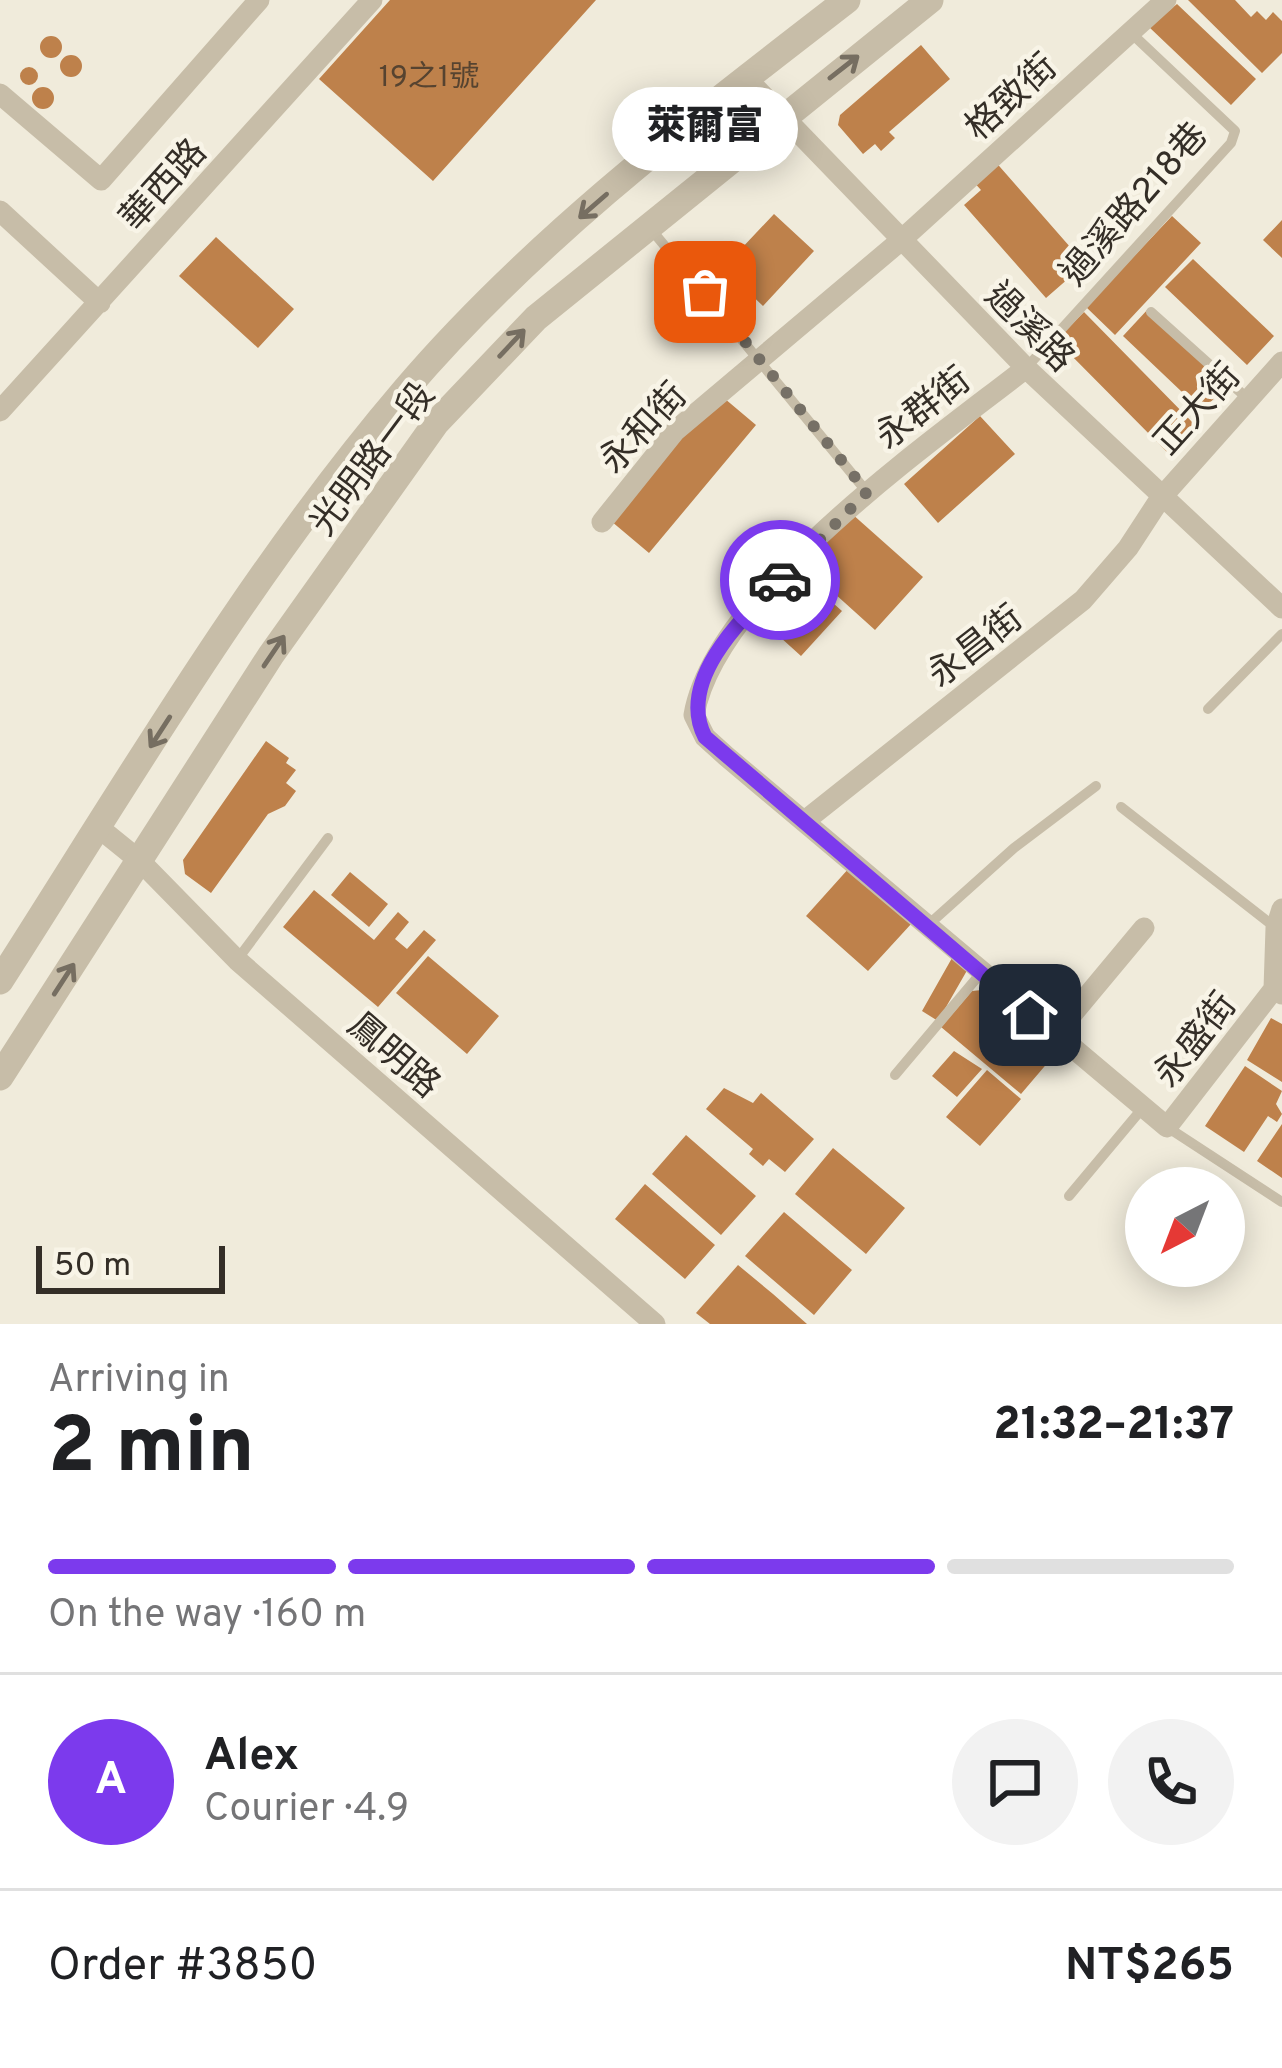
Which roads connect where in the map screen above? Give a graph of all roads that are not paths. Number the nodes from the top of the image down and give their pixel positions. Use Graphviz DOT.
graph roads {
  1 [pos="259,0"];
  2 [pos="372,0"];
  3 [pos="847,0"];
  4 [pos="930,0"];
  5 [pos="1166,0"];
  6 [pos="1130,32"];
  7 [pos="746,79"];
  8 [pos="0,94"];
  9 [pos="780,118"];
  10 [pos="0,211"];
  11 [pos="648,226"];
  12 [pos="899,242"];
  13 [pos="100,303"];
  14 [pos="1151,312"];
  15 [pos="762,358"];
  16 [pos="1282,362"];
  17 [pos="1026,368"];
  18 [pos="1248,399"];
  19 [pos="0,411"];
  20 [pos="867,492"];
  21 [pos="1160,499"];
  22 [pos="602,522"];
  23 [pos="1282,608"];
  24 [pos="1282,634"];
  25 [pos="1208,710"];
  26 [pos="1096,786"];
  27 [pos="1121,807"];
  28 [pos="806,820"];
  29 [pos="98,827"];
  30 [pos="328,838"];
  31 [pos="140,861"];
  32 [pos="1279,918"];
  33 [pos="927,926"];
  34 [pos="1144,928"];
  35 [pos="237,960"];
  36 [pos="981,973"];
  37 [pos="0,981"];
  38 [pos="1278,992"];
  39 [pos="1054,1036"];
  40 [pos="895,1075"];
  41 [pos="0,1077"];
  42 [pos="1141,1110"];
  43 [pos="1167,1127"];
  44 [pos="1069,1196"];
  45 [pos="1282,1202"];
  46 [pos="655,1324"];
  1 -- 8 [label="street"];
  2 -- 13 [label="street, 華西路"];
  3 -- 7 [label="street, 光明路一段"];
  9 -- 4 [label="street, 光明路一段, one-way"];
  5 -- 6 [label="street, 格致街"];
  6 -- 12 [label="street, 格致街"];
  6 -- 17 [label="lane, 過溪路218巷"];
  7 -- 9 [label="street, 過溪路"];
  7 -- 29 [label="street, 光明路一段, one-way"];
  9 -- 11 [label="street, 光明路一段"];
  9 -- 12 [label="street, 過溪路"];
  10 -- 13 [label="street"];
  11 -- 15 [label="lane"];
  31 -- 11 [label="street, 光明路一段, one-way"];
  12 -- 15 [label="street, 永和街"];
  12 -- 17 [label="street, 過溪路"];
  13 -- 19 [label="street, 華西路"];
  14 -- 18 [label="lane"];
  15 -- 20 [label="lane"];
  15 -- 22 [label="street, 永和街"];
  16 -- 18 [label="street, 正大街"];
  17 -- 20 [label="street, 永群街"];
  17 -- 21 [label="street, 過溪路"];
  18 -- 21 [label="street, 正大街"];
  20 -- 28 [label="street, 永群街"];
  21 -- 23 [label="street, 過溪路"];
  21 -- 28 [label="street, 永昌街"];
  24 -- 25 [label="lane"];
  26 -- 33 [label="lane"];
  27 -- 32 [label="lane"];
  28 -- 33 [label="street, 永盛街"];
  29 -- 31 [label="street, 鳳明路"];
  29 -- 37 [label="street, 光明路一段"];
  30 -- 35 [label="lane"];
  31 -- 35 [label="street, 鳳明路"];
  41 -- 31 [label="street, 光明路一段, one-way"];
  32 -- 38 [label="street"];
  33 -- 36 [label="street, 永盛街"];
  34 -- 39 [label="street"];
  35 -- 46 [label="street, 鳳明路"];
  36 -- 39 [label="street, 永盛街"];
  36 -- 40 [label="lane"];
  38 -- 43 [label="street, 永盛街"];
  39 -- 42 [label="street, 永盛街"];
  42 -- 43 [label="street, 永盛街"];
  42 -- 44 [label="lane"];
  43 -- 45 [label="lane"];
}
